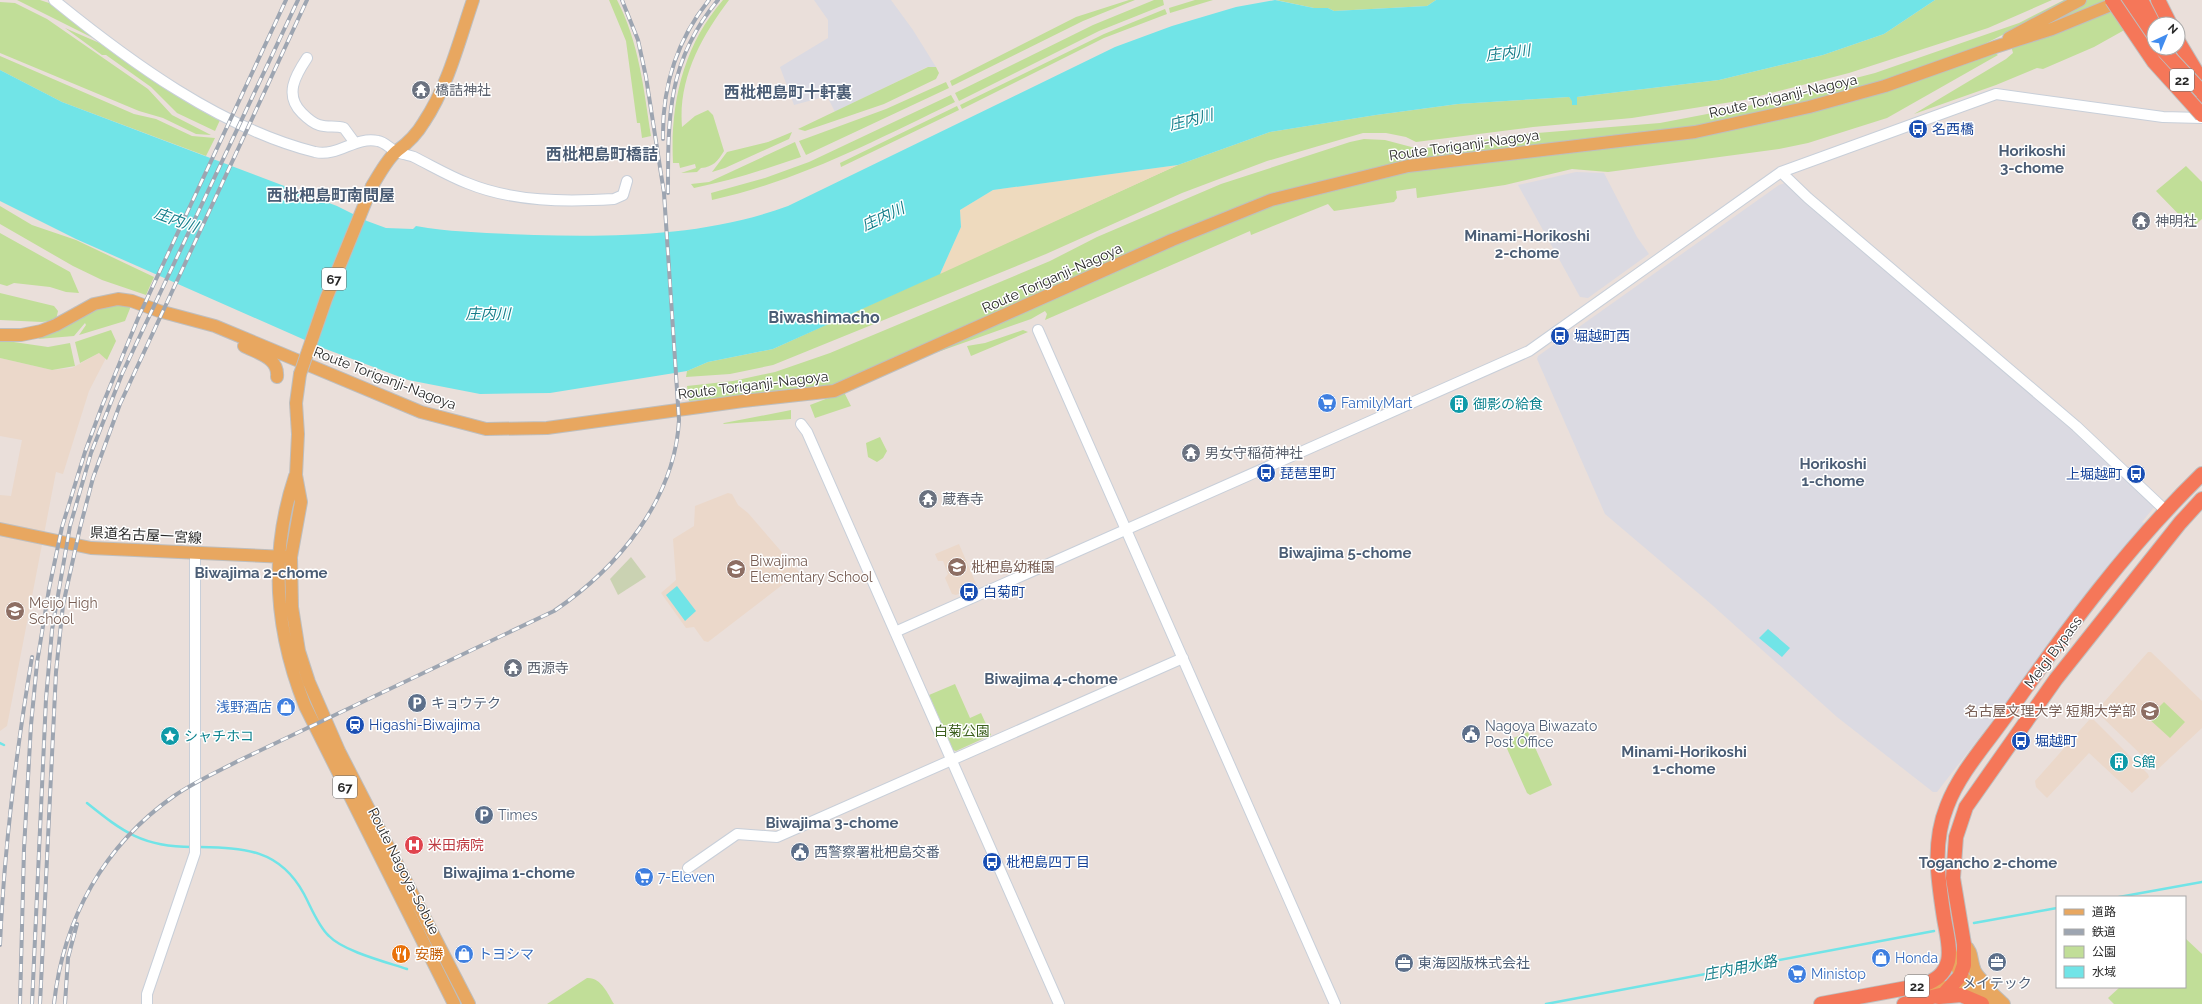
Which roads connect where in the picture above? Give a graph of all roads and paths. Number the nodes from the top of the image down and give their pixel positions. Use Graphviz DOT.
graph roads {
  1 [pos="54,0"];
  2 [pos="473,0"];
  3 [pos="2080,0"];
  4 [pos="2112,0"];
  5 [pos="2125,0"];
  6 [pos="2141,0"];
  7 [pos="2158,0"];
  8 [pos="2149,16"];
  9 [pos="2166,16"];
  10 [pos="2146,28"];
  11 [pos="1995,47"];
  12 [pos="2186,54"];
  13 [pos="2168,56"];
  14 [pos="2170,56"];
  15 [pos="307,58"];
  16 [pos="2202,81"];
  17 [pos="2202,92"];
  18 [pos="2202,110"];
  19 [pos="2202,117"];
  20 [pos="355,143"];
  21 [pos="401,149"];
  22 [pos="1781,172"];
  23 [pos="627,181"];
  24 [pos="1038,330"];
  25 [pos="232,334"];
  26 [pos="0,335"];
  27 [pos="277,377"];
  28 [pos="801,424"];
  29 [pos="2202,474"];
  30 [pos="296,475"];
  31 [pos="2202,499"];
  32 [pos="2165,510"];
  33 [pos="0,530"];
  34 [pos="1126,530"];
  35 [pos="195,553"];
  36 [pos="279,556"];
  37 [pos="291,557"];
  38 [pos="895,632"];
  39 [pos="1183,658"];
  40 [pos="951,760"];
  41 [pos="688,868"];
  42 [pos="1948,944"];
  43 [pos="1964,944"];
  44 [pos="1960,981"];
  45 [pos="1858,997"];
  46 [pos="1935,998"];
  47 [pos="1991,999"];
  48 [pos="147,1004"];
  49 [pos="454,1004"];
  50 [pos="469,1004"];
  51 [pos="1059,1004"];
  52 [pos="1335,1004"];
  53 [pos="1820,1004"];
  54 [pos="1904,1004"];
  55 [pos="1982,1004"];
  56 [pos="2004,1004"];
  1 -- 20 [label="street"];
  2 -- 21 [label="main road, Route Nagoya-Sobue / 67"];
  3 -- 11 [label="main road"];
  4 -- 19 [label="highway, bridge"];
  5 -- 10 [label="highway"];
  5 -- 11 [label="main road, Route Toriganji-Nagoya"];
  6 -- 8 [label="highway"];
  7 -- 9 [label="highway"];
  11 -- 25 [label="main road, Route Toriganji-Nagoya"];
  12 -- 16 [label="highway, 22"];
  13 -- 17 [label="highway, bridge"];
  14 -- 18 [label="highway, 22"];
  15 -- 20 [label="street"];
  19 -- 22 [label="street"];
  20 -- 21 [label="street"];
  21 -- 23 [label="street"];
  21 -- 30 [label="main road, Route Nagoya-Sobue / 67, bridge"];
  22 -- 32 [label="street"];
  22 -- 34 [label="street"];
  24 -- 34 [label="street"];
  25 -- 26 [label="main road, Route Toriganji-Nagoya"];
  25 -- 27 [label="main road"];
  28 -- 38 [label="street"];
  29 -- 32 [label="highway, Meigi Bypass / 22"];
  30 -- 36 [label="main road, Route Nagoya-Sobue / 67"];
  30 -- 37 [label="main road, Route Nagoya-Sobue / 67"];
  31 -- 43 [label="highway, Meigi Bypass"];
  32 -- 42 [label="highway, Meigi Bypass / 22"];
  33 -- 35 [label="main road, 県道名古屋一宮線"];
  34 -- 38 [label="street"];
  34 -- 39 [label="street"];
  35 -- 36 [label="main road, 県道名古屋一宮線"];
  35 -- 48 [label="street"];
  36 -- 37 [label="main road, 県道名古屋一宮線"];
  36 -- 49 [label="main road, Route Nagoya-Sobue / 67"];
  37 -- 50 [label="main road, Route Nagoya-Sobue / 67"];
  38 -- 40 [label="street"];
  39 -- 40 [label="street"];
  39 -- 52 [label="street"];
  40 -- 41 [label="street"];
  40 -- 51 [label="street"];
  42 -- 44 [label="main road"];
  42 -- 45 [label="highway, 22"];
  43 -- 44 [label="highway, Meigi Bypass"];
  43 -- 47 [label="main road"];
  44 -- 45 [label="main road"];
  44 -- 46 [label="highway, 22"];
  44 -- 47 [label="main road"];
  45 -- 53 [label="highway, 22"];
  46 -- 54 [label="highway, 22"];
  46 -- 55 [label="highway, 22"];
  47 -- 56 [label="main road"];
}
